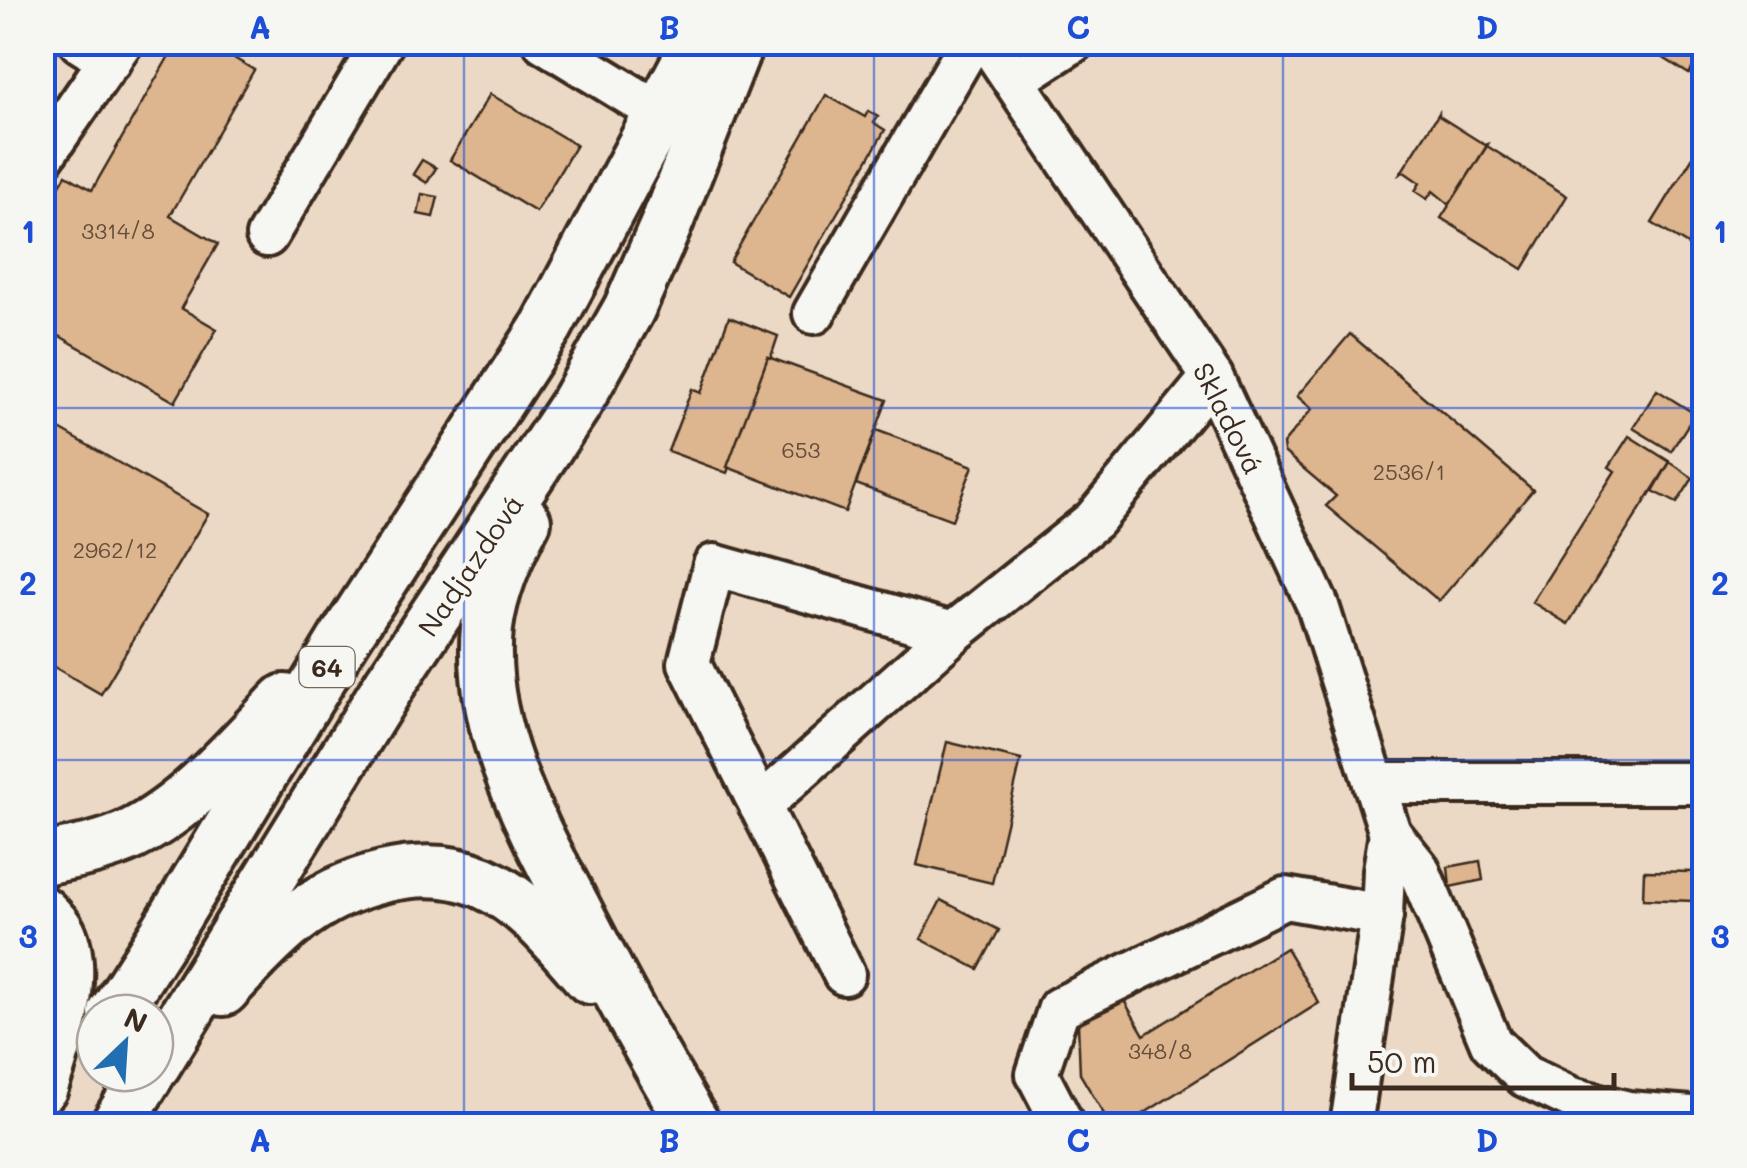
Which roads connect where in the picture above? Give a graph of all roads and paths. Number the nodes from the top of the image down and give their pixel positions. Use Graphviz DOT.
graph roads {
  1 [pos="383,42"];
  2 [pos="544,42"];
  3 [pos="698,42"];
  4 [pos="738,42"];
  5 [pos="1073,42"];
  6 [pos="104,49"];
  7 [pos="994,52"];
  8 [pos="682,126"];
  9 [pos="42,158"];
  10 [pos="267,236"];
  11 [pos="814,312"];
  12 [pos="1212,377"];
  13 [pos="575,405"];
  14 [pos="953,633"];
  15 [pos="344,638"];
  16 [pos="1374,783"];
  17 [pos="1704,784"];
  18 [pos="760,806"];
  19 [pos="1390,833"];
  20 [pos="42,859"];
  21 [pos="42,912"];
  22 [pos="1382,915"];
  23 [pos="844,974"];
  24 [pos="127,993"];
  25 [pos="175,1032"];
  26 [pos="642,1038"];
  27 [pos="175,1043"];
  28 [pos="75,1072"];
  29 [pos="42,1087"];
  30 [pos="137,1093"];
  31 [pos="1704,1118"];
  32 [pos="42,1122"];
  33 [pos="116,1126"];
  34 [pos="696,1126"];
  35 [pos="1064,1126"];
  36 [pos="1351,1126"];
  1 -- 10 [label="street"];
  2 -- 8 [label="street"];
  3 -- 8 [label="main road, Nadjazdová / 64"];
  4 -- 8 [label="main road, Nadjazdová / 64"];
  5 -- 7 [label="street"];
  6 -- 9 [label="street"];
  7 -- 11 [label="street"];
  7 -- 12 [label="street, Skladová"];
  8 -- 13 [label="main road, Nadjazdová / 64"];
  8 -- 15 [label="main road, Nadjazdová / 64"];
  12 -- 14 [label="street"];
  12 -- 16 [label="street, Skladová"];
  13 -- 25 [label="main road, Nadjazdová / 64"];
  13 -- 26 [label="main road"];
  14 -- 18 [label="street"];
  14 -- 18 [label="street"];
  15 -- 20 [label="main road"];
  15 -- 24 [label="main road, Nadjazdová / 64"];
  16 -- 17 [label="street"];
  16 -- 19 [label="street, Skladová"];
  18 -- 23 [label="street"];
  19 -- 22 [label="street"];
  19 -- 31 [label="street"];
  21 -- 29 [label="main road"];
  22 -- 35 [label="street"];
  22 -- 36 [label="street"];
  26 -- 27 [label="main road"];
  26 -- 34 [label="main road"];
  28 -- 32 [label="main road"];
  30 -- 33 [label="main road, Nadjazdová / 64"];
}
